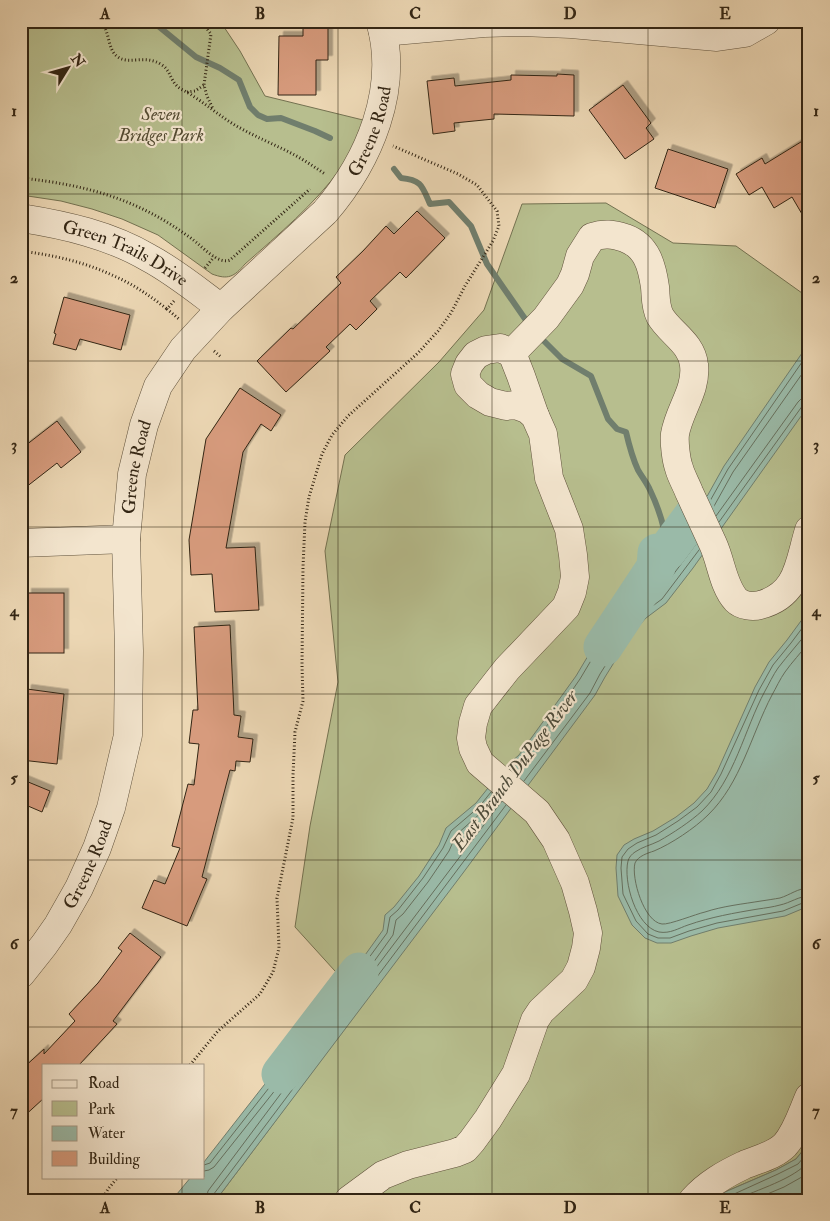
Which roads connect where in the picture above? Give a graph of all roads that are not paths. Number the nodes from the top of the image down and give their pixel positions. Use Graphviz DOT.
graph roads {
  1 [pos="766,21"];
  2 [pos="381,27"];
  3 [pos="21,218"];
  4 [pos="221,308"];
  5 [pos="518,347"];
  6 [pos="535,416"];
  7 [pos="809,530"];
  8 [pos="126,539"];
  9 [pos="21,543"];
  10 [pos="21,974"];
  11 [pos="809,1097"];
  12 [pos="349,1200"];
  13 [pos="693,1200"];
  1 -- 2 [label="street"];
  2 -- 4 [label="street, Greene Road"];
  3 -- 4 [label="street, Green Trails Drive"];
  4 -- 8 [label="street, Greene Road"];
  5 -- 6 [label="street"];
  5 -- 6 [label="street"];
  5 -- 7 [label="street"];
  6 -- 12 [label="street"];
  8 -- 9 [label="street"];
  8 -- 10 [label="street, Greene Road"];
  11 -- 13 [label="street"];
}
